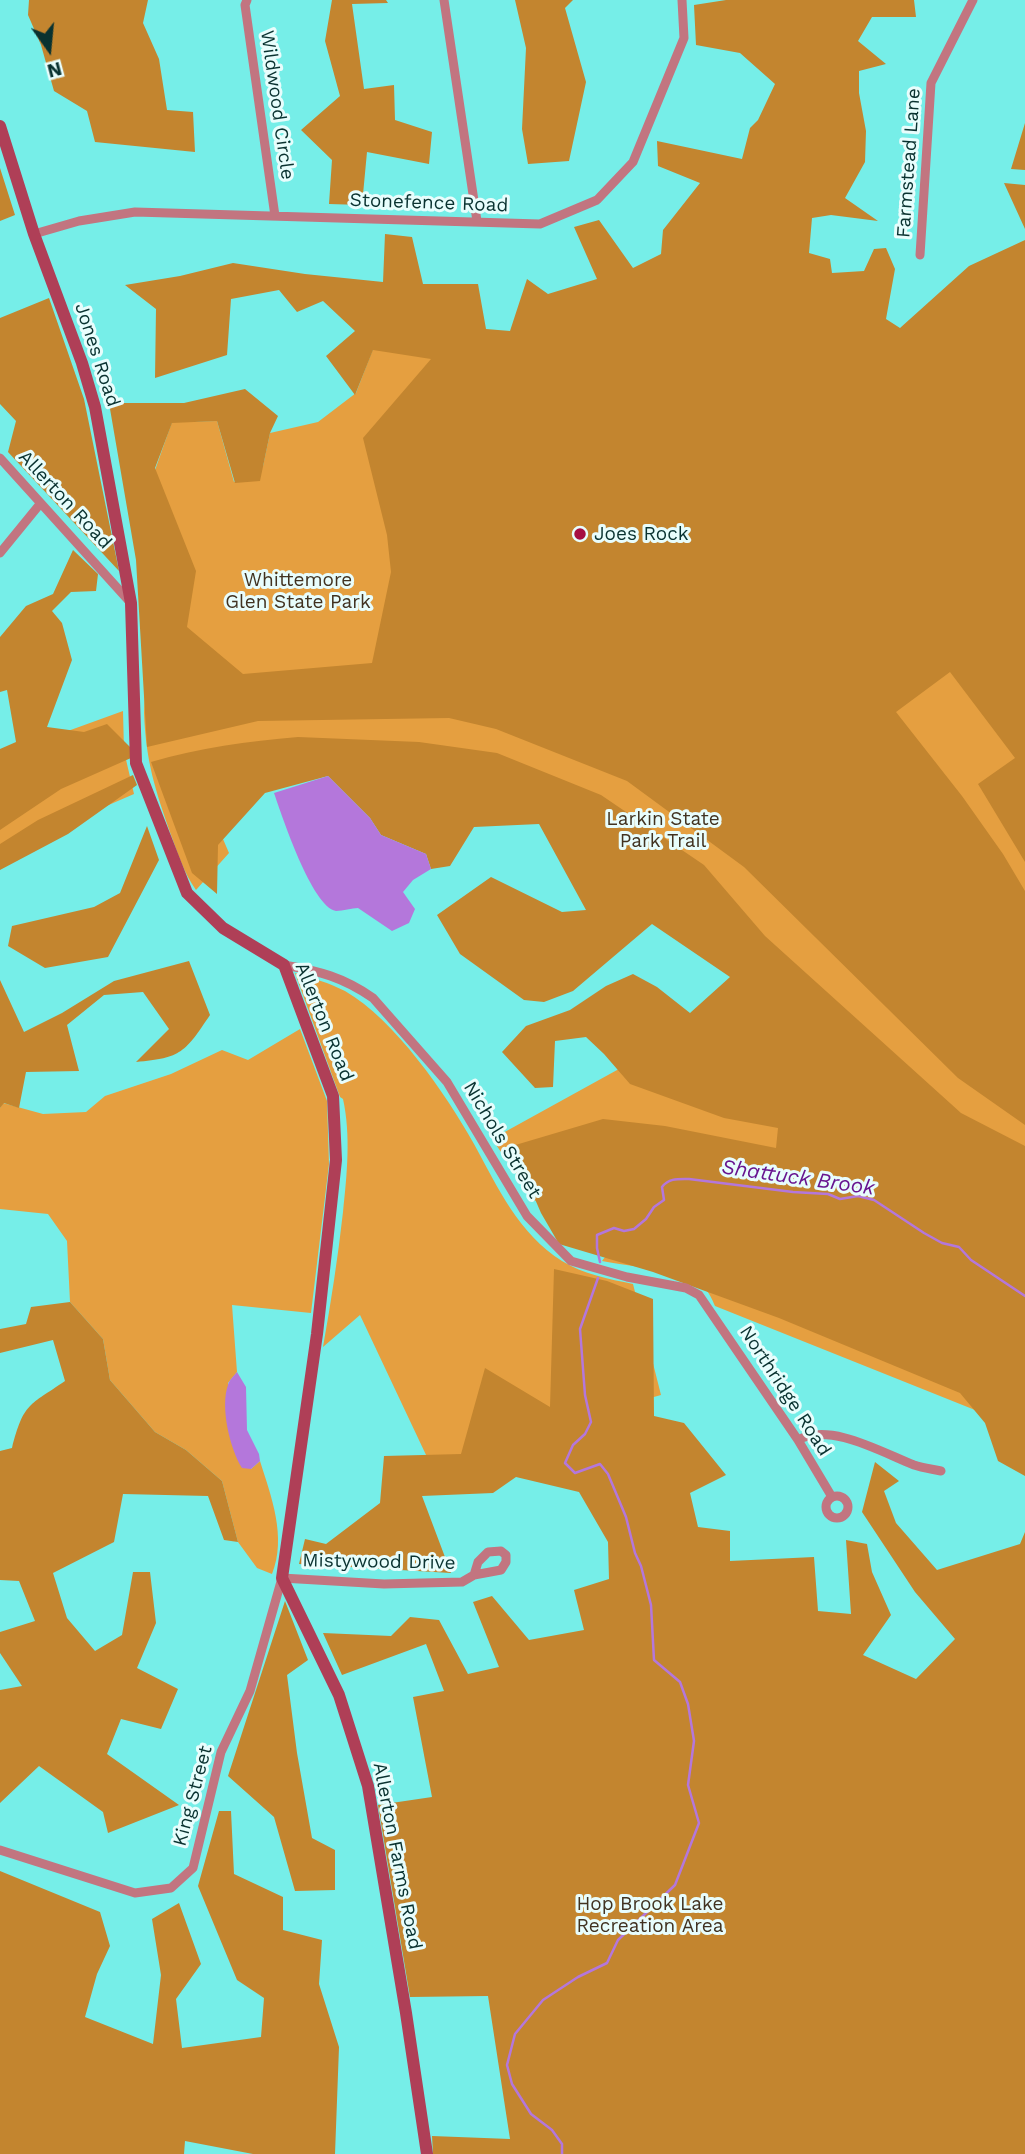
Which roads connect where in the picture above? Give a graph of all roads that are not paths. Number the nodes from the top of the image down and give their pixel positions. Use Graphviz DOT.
graph roads {
  1 [pos="247,0"];
  2 [pos="444,0"];
  3 [pos="682,0"];
  4 [pos="973,0"];
  5 [pos="0,127"];
  6 [pos="275,216"];
  7 [pos="477,221"];
  8 [pos="34,234"];
  9 [pos="920,255"];
  10 [pos="0,458"];
  11 [pos="40,504"];
  12 [pos="0,553"];
  13 [pos="131,603"];
  14 [pos="284,965"];
  15 [pos="708,1305"];
  16 [pos="798,1440"];
  17 [pos="942,1471"];
  18 [pos="832,1497"];
  19 [pos="474,1575"];
  20 [pos="282,1578"];
  21 [pos="0,1850"];
  22 [pos="427,2154"];
  1 -- 6 [label="street, Wildwood Circle"];
  2 -- 7 [label="street"];
  3 -- 7 [label="street, Stonefence Road"];
  4 -- 9 [label="street, Farmstead Lane"];
  5 -- 8 [label="street, Jones Road"];
  6 -- 7 [label="street, Stonefence Road"];
  6 -- 8 [label="street, Stonefence Road"];
  8 -- 13 [label="street, Jones Road"];
  10 -- 11 [label="street, Allerton Road"];
  11 -- 12 [label="street"];
  11 -- 13 [label="street, Allerton Road"];
  13 -- 14 [label="street, Allerton Road"];
  14 -- 15 [label="street, Nichols Street"];
  14 -- 20 [label="street, Allerton Road"];
  15 -- 16 [label="street, Northridge Road"];
  16 -- 17 [label="street"];
  16 -- 18 [label="street, Northridge Road"];
  19 -- 20 [label="street, Mistywood Drive"];
  20 -- 21 [label="street, King Street"];
  20 -- 22 [label="street, Allerton Farms Road"];
}
